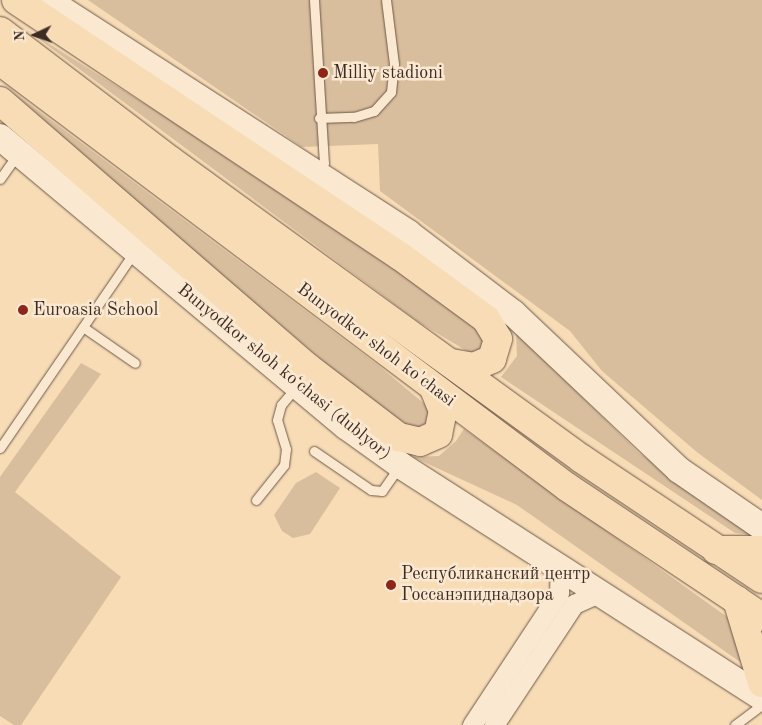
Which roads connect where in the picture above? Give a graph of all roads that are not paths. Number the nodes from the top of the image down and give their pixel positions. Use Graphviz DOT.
graph roads {
  1 [pos="16,0"];
  2 [pos="47,0"];
  3 [pos="314,0"];
  4 [pos="386,0"];
  5 [pos="0,31"];
  6 [pos="0,61"];
  7 [pos="0,101"];
  8 [pos="319,118"];
  9 [pos="10,145"];
  10 [pos="163,169"];
  11 [pos="319,174"];
  12 [pos="0,179"];
  13 [pos="135,250"];
  14 [pos="83,327"];
  15 [pos="135,363"];
  16 [pos="451,363"];
  17 [pos="296,387"];
  18 [pos="434,389"];
  19 [pos="0,448"];
  20 [pos="314,451"];
  21 [pos="400,465"];
  22 [pos="256,500"];
  23 [pos="762,526"];
  24 [pos="716,550"];
  25 [pos="762,550"];
  26 [pos="560,566"];
  27 [pos="762,578"];
  28 [pos="608,596"];
  29 [pos="566,598"];
  30 [pos="737,600"];
  31 [pos="762,616"];
  32 [pos="762,683"];
  33 [pos="762,697"];
  34 [pos="762,705"];
  35 [pos="472,725"];
  36 [pos="494,725"];
  37 [pos="735,725"];
  1 -- 16 [label="main road"];
  2 -- 11 [label="street"];
  3 -- 8 [label="lane"];
  4 -- 8 [label="lane"];
  5 -- 10 [label="main road, Bunyodkor shoh ko'chasi"];
  6 -- 10 [label="main road, Bunyodkor shoh ko'chasi"];
  7 -- 18 [label="main road"];
  8 -- 11 [label="lane"];
  9 -- 12 [label="lane"];
  9 -- 13 [label="street, Bunyodkor shoh koʻchasi (dublyor)"];
  10 -- 16 [label="main road, Bunyodkor shoh ko'chasi"];
  10 -- 18 [label="main road, Bunyodkor shoh ko'chasi"];
  11 -- 23 [label="street"];
  13 -- 14 [label="lane"];
  13 -- 17 [label="street, Bunyodkor shoh koʻchasi (dublyor)"];
  14 -- 15 [label="lane"];
  14 -- 19 [label="lane"];
  16 -- 24 [label="main road, Bunyodkor shoh ko'chasi"];
  17 -- 21 [label="street, Bunyodkor shoh koʻchasi (dublyor)"];
  17 -- 22 [label="lane"];
  18 -- 30 [label="main road, Bunyodkor shoh ko'chasi"];
  20 -- 21 [label="lane"];
  21 -- 26 [label="street, Bunyodkor shoh koʻchasi (dublyor)"];
  24 -- 25 [label="main road"];
  24 -- 27 [label="main road, Bunyodkor shoh ko'chasi"];
  26 -- 28 [label="street, Bunyodkor shoh koʻchasi (dublyor)"];
  26 -- 29 [label="street"];
  28 -- 29 [label="street"];
  28 -- 33 [label="street, Bunyodkor shoh koʻchasi (dublyor)"];
  29 -- 35 [label="street"];
  29 -- 36 [label="street"];
  30 -- 31 [label="main road, Bunyodkor shoh ko'chasi"];
  30 -- 32 [label="main road"];
  34 -- 37 [label="lane"];
}
